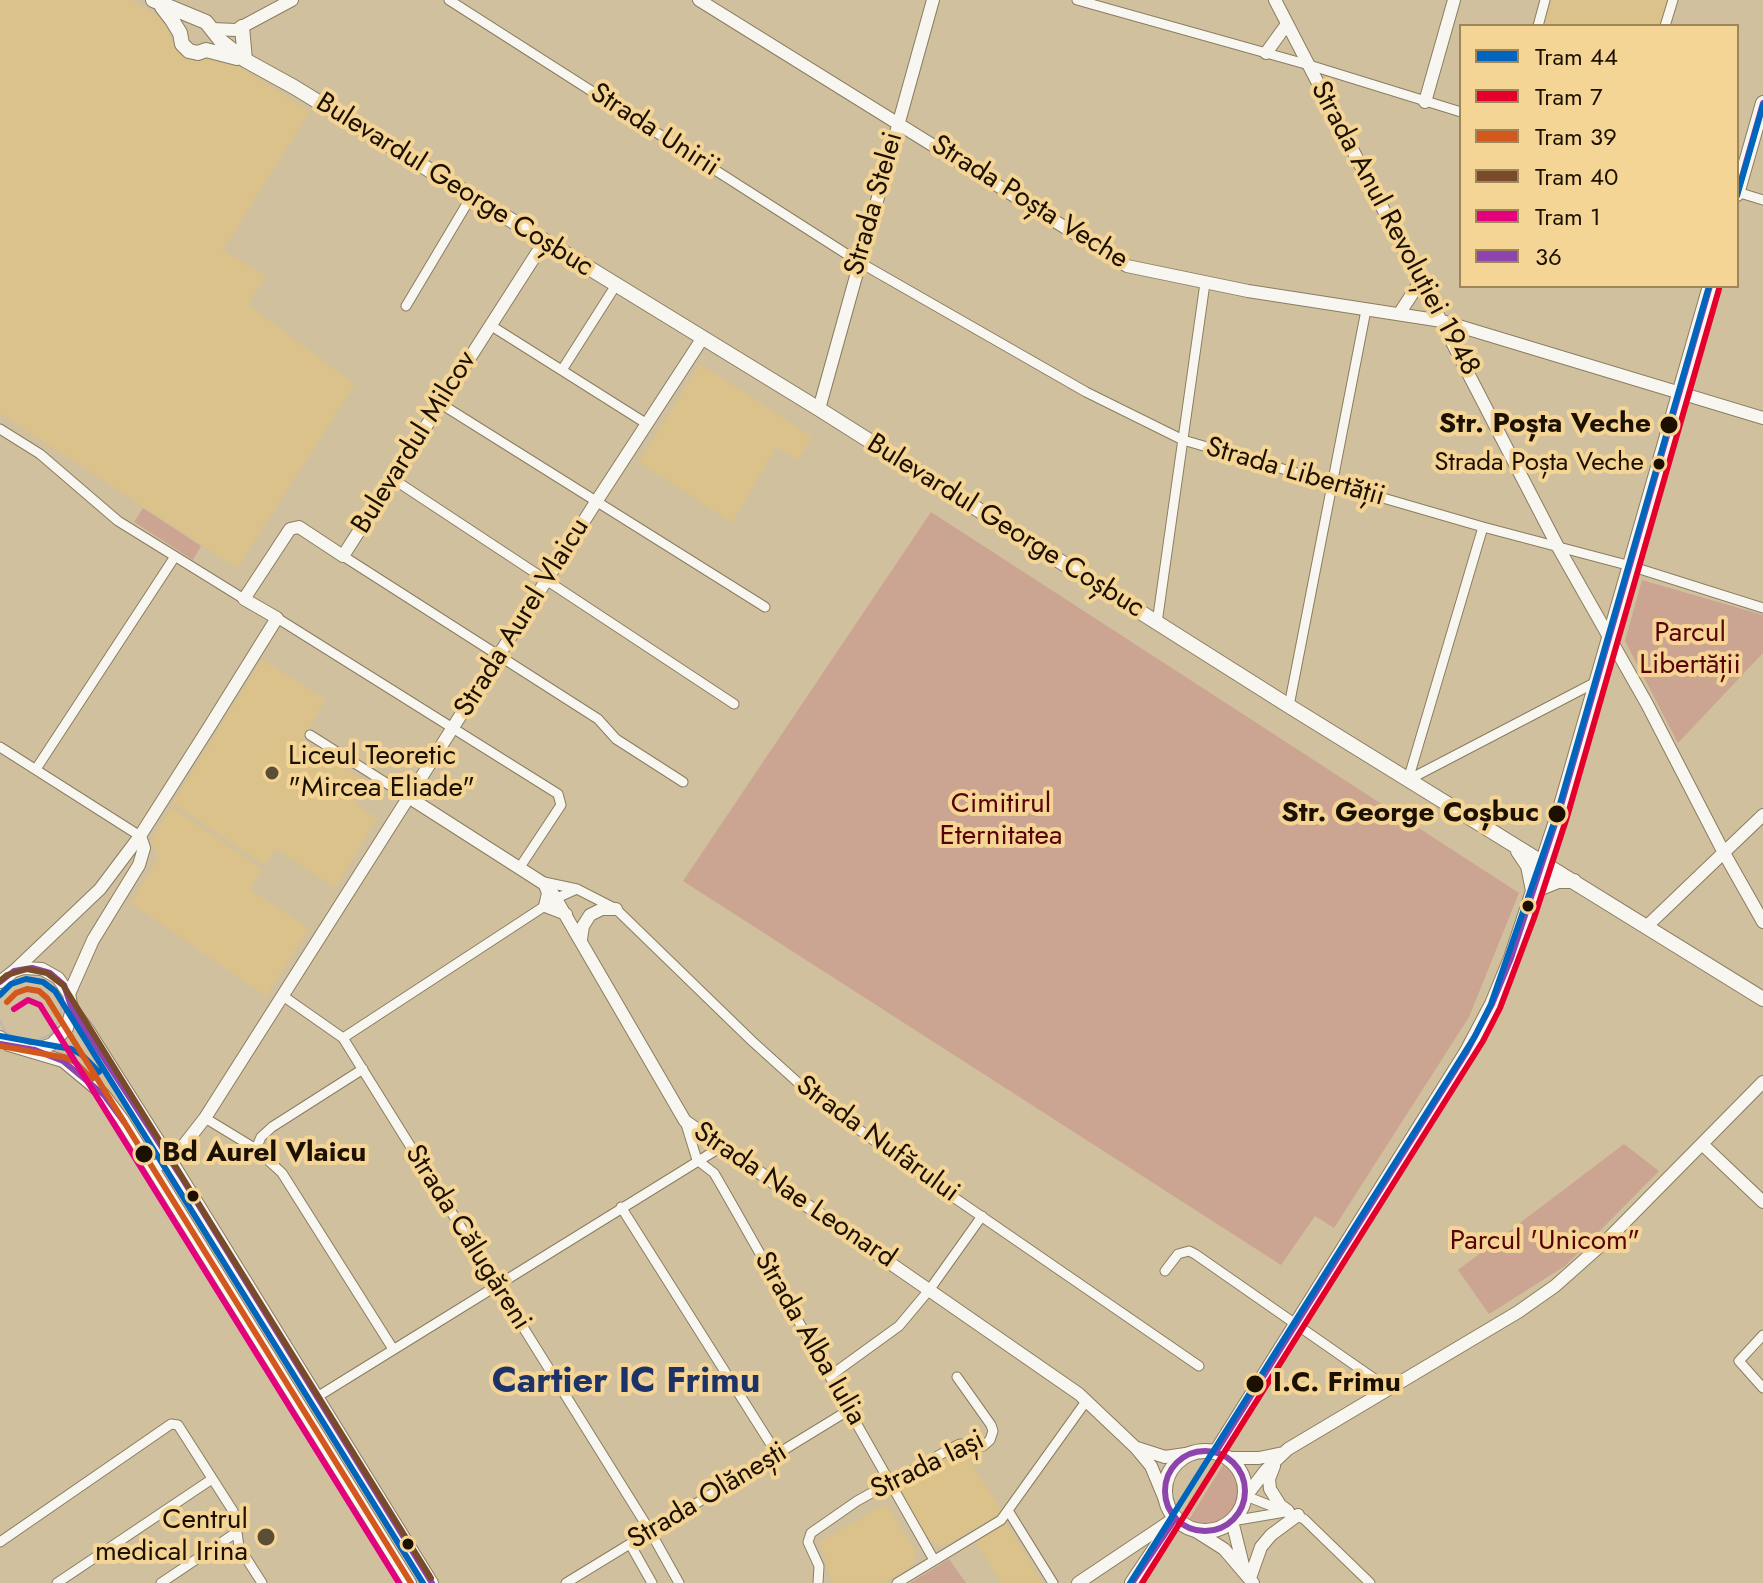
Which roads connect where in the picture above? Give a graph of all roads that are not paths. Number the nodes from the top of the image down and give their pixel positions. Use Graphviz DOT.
graph roads {
  1 [pos="292,0"];
  2 [pos="449,0"];
  3 [pos="699,0"];
  4 [pos="933,0"];
  5 [pos="1077,0"];
  6 [pos="1275,0"];
  7 [pos="1454,0"];
  8 [pos="1545,0"];
  9 [pos="1673,0"];
  10 [pos="156,2"];
  11 [pos="1287,24"];
  12 [pos="1539,24"];
  13 [pos="1666,24"];
  14 [pos="208,27"];
  15 [pos="242,27"];
  16 [pos="180,33"];
  17 [pos="206,50"];
  18 [pos="1266,53"];
  19 [pos="245,60"];
  20 [pos="1309,65"];
  21 [pos="1425,102"];
  22 [pos="1763,103"];
  23 [pos="1459,111"];
  24 [pos="898,122"];
  25 [pos="1739,186"];
  26 [pos="1739,194"];
  27 [pos="471,197"];
  28 [pos="1763,200"];
  29 [pos="544,242"];
  30 [pos="859,262"];
  31 [pos="1420,282"];
  32 [pos="1205,283"];
  33 [pos="616,285"];
  34 [pos="1709,288"];
  35 [pos="406,306"];
  36 [pos="1366,310"];
  37 [pos="1399,314"];
  38 [pos="1442,321"];
  39 [pos="490,325"];
  40 [pos="702,339"];
  41 [pos="562,370"];
  42 [pos="1679,392"];
  43 [pos="441,404"];
  44 [pos="819,409"];
  45 [pos="1763,418"];
  46 [pos="647,424"];
  47 [pos="0,429"];
  48 [pos="1183,440"];
  49 [pos="393,479"];
  50 [pos="1333,485"];
  51 [pos="596,502"];
  52 [pos="1483,527"];
  53 [pos="1558,547"];
  54 [pos="343,556"];
  55 [pos="174,558"];
  56 [pos="1628,566"];
  57 [pos="548,579"];
  58 [pos="244,599"];
  59 [pos="765,607"];
  60 [pos="1763,608"];
  61 [pos="277,618"];
  62 [pos="1157,623"];
  63 [pos="1609,635"];
  64 [pos="499,655"];
  65 [pos="1596,682"];
  66 [pos="734,704"];
  67 [pos="1289,706"];
  68 [pos="454,727"];
  69 [pos="310,735"];
  70 [pos="0,747"];
  71 [pos="36,769"];
  72 [pos="1408,780"];
  73 [pos="683,782"];
  74 [pos="410,798"];
  75 [pos="1763,815"];
  76 [pos="140,836"];
  77 [pos="1551,836"];
  78 [pos="1513,844"];
  79 [pos="1724,853"];
  80 [pos="1543,862"];
  81 [pos="520,867"];
  82 [pos="1574,881"];
  83 [pos="543,882"];
  84 [pos="577,889"];
  85 [pos="1533,891"];
  86 [pos="557,898"];
  87 [pos="545,906"];
  88 [pos="616,909"];
  89 [pos="567,915"];
  90 [pos="1763,922"];
  91 [pos="1646,927"];
  92 [pos="581,939"];
  93 [pos="14,971"];
  94 [pos="0,982"];
  95 [pos="69,994"];
  96 [pos="283,996"];
  97 [pos="1763,999"];
  98 [pos="72,1009"];
  99 [pos="343,1038"];
  100 [pos="3,1042"];
  101 [pos="35,1050"];
  102 [pos="363,1069"];
  103 [pos="1763,1082"];
  104 [pos="205,1118"];
  105 [pos="685,1121"];
  106 [pos="1702,1144"];
  107 [pos="721,1147"];
  108 [pos="256,1149"];
  109 [pos="169,1158"];
  110 [pos="697,1160"];
  111 [pos="153,1169"];
  112 [pos="1763,1202"];
  113 [pos="621,1207"];
  114 [pos="982,1216"];
  115 [pos="1165,1271"];
  116 [pos="495,1285"];
  117 [pos="930,1289"];
  118 [pos="1297,1324"];
  119 [pos="1763,1337"];
  120 [pos="393,1349"];
  121 [pos="1199,1366"];
  122 [pos="830,1376"];
  123 [pos="957,1377"];
  124 [pos="1763,1388"];
  125 [pos="1389,1389"];
  126 [pos="317,1397"];
  127 [pos="1087,1400"];
  128 [pos="849,1410"];
  129 [pos="1136,1448"];
  130 [pos="1192,1453"];
  131 [pos="1283,1453"];
  132 [pos="777,1454"];
  133 [pos="1222,1455"];
  134 [pos="212,1479"];
  135 [pos="890,1481"];
  136 [pos="1246,1496"];
  137 [pos="1166,1502"];
  138 [pos="1009,1512"];
  139 [pos="1293,1513"];
  140 [pos="1175,1519"];
  141 [pos="1232,1521"];
  142 [pos="1194,1530"];
  143 [pos="650,1531"];
  144 [pos="237,1532"];
  145 [pos="1,1540"];
  146 [pos="630,1544"];
  147 [pos="934,1560"];
  148 [pos="1249,1577"];
  149 [pos="430,1579"];
  150 [pos="57,1583"];
  151 [pos="161,1583"];
  152 [pos="262,1583"];
  153 [pos="413,1583"];
  154 [pos="566,1583"];
  155 [pos="652,1583"];
  156 [pos="679,1583"];
  157 [pos="818,1583"];
  158 [pos="897,1583"];
  159 [pos="1053,1583"];
  160 [pos="1078,1583"];
  161 [pos="1132,1583"];
  162 [pos="1370,1583"];
  1 -- 15 [label="street"];
  2 -- 30 [label="street, Strada Unirii"];
  3 -- 24 [label="street, Strada Poșta Veche"];
  4 -- 24 [label="street, Strada Stelei"];
  5 -- 18 [label="street"];
  6 -- 11 [label="street, Strada Anul Revoluției 1948"];
  7 -- 21 [label="street"];
  8 -- 12 [label="street"];
  9 -- 13 [label="street"];
  10 -- 14 [label="main road, Bulevardul George Coșbuc"];
  10 -- 16 [label="main road, Bulevardul George Coșbuc"];
  11 -- 18 [label="street"];
  11 -- 20 [label="street, Strada Anul Revoluției 1948"];
  14 -- 15 [label="street"];
  14 -- 16 [label="main road"];
  14 -- 17 [label="main road"];
  14 -- 19 [label="main road, Bulevardul George Coșbuc"];
  15 -- 19 [label="main road"];
  16 -- 17 [label="main road, Bulevardul George Coșbuc"];
  17 -- 19 [label="main road, Bulevardul George Coșbuc"];
  18 -- 20 [label="street"];
  19 -- 27 [label="main road, Bulevardul George Coșbuc"];
  20 -- 21 [label="street"];
  20 -- 31 [label="street, Strada Anul Revoluției 1948"];
  21 -- 23 [label="street"];
  22 -- 25 [label="main road"];
  24 -- 30 [label="street, Strada Stelei"];
  24 -- 32 [label="street, Strada Poșta Veche"];
  26 -- 28 [label="street"];
  27 -- 29 [label="main road, Bulevardul George Coșbuc"];
  27 -- 35 [label="street"];
  29 -- 33 [label="main road, Bulevardul George Coșbuc"];
  29 -- 39 [label="street, Bulevardul Milcov"];
  30 -- 44 [label="street, Strada Stelei"];
  30 -- 48 [label="street, Strada Libertății"];
  31 -- 37 [label="street"];
  31 -- 38 [label="street, Strada Anul Revoluției 1948"];
  32 -- 36 [label="street, Strada Poșta Veche"];
  32 -- 48 [label="street"];
  33 -- 40 [label="main road, Bulevardul George Coșbuc"];
  33 -- 41 [label="street"];
  34 -- 42 [label="main road"];
  36 -- 37 [label="street, Strada Poșta Veche"];
  36 -- 50 [label="street"];
  37 -- 38 [label="street, Strada Poșta Veche"];
  38 -- 42 [label="street, Strada Poșta Veche"];
  38 -- 53 [label="street, Strada Anul Revoluției 1948"];
  39 -- 41 [label="street"];
  39 -- 43 [label="street, Bulevardul Milcov"];
  40 -- 44 [label="main road, Bulevardul George Coșbuc"];
  40 -- 46 [label="street, Strada Aurel Vlaicu"];
  41 -- 46 [label="street"];
  42 -- 45 [label="street, Strada Poșta Veche"];
  42 -- 56 [label="main road"];
  43 -- 49 [label="street, Bulevardul Milcov"];
  43 -- 51 [label="street"];
  44 -- 62 [label="main road, Bulevardul George Coșbuc"];
  46 -- 51 [label="street, Strada Aurel Vlaicu"];
  47 -- 55 [label="street"];
  48 -- 50 [label="street, Strada Libertății"];
  48 -- 62 [label="street"];
  49 -- 54 [label="street, Bulevardul Milcov"];
  49 -- 57 [label="street"];
  50 -- 52 [label="street, Strada Libertății"];
  50 -- 67 [label="street"];
  51 -- 57 [label="street, Strada Aurel Vlaicu"];
  51 -- 59 [label="street"];
  52 -- 53 [label="street, Strada Libertății"];
  52 -- 72 [label="street"];
  53 -- 56 [label="street, Strada Libertății"];
  53 -- 63 [label="street, Strada Anul Revoluției 1948"];
  54 -- 58 [label="street, Bulevardul Milcov"];
  54 -- 64 [label="street"];
  55 -- 58 [label="street"];
  55 -- 71 [label="street"];
  56 -- 60 [label="street, Strada Libertății"];
  56 -- 63 [label="main road"];
  57 -- 64 [label="street, Strada Aurel Vlaicu"];
  57 -- 66 [label="street"];
  58 -- 61 [label="street"];
  61 -- 68 [label="street"];
  61 -- 76 [label="street"];
  62 -- 67 [label="main road, Bulevardul George Coșbuc"];
  63 -- 65 [label="main road"];
  63 -- 79 [label="street, Strada Anul Revoluției 1948"];
  64 -- 68 [label="street, Strada Aurel Vlaicu"];
  64 -- 73 [label="street"];
  65 -- 72 [label="street"];
  65 -- 77 [label="main road"];
  67 -- 72 [label="main road, Bulevardul George Coșbuc"];
  68 -- 74 [label="street, Strada Aurel Vlaicu"];
  68 -- 81 [label="street"];
  69 -- 74 [label="street"];
  70 -- 71 [label="street"];
  71 -- 76 [label="street"];
  72 -- 78 [label="main road, Bulevardul George Coșbuc"];
  74 -- 81 [label="street, Strada Nae Leonard"];
  74 -- 96 [label="street, Strada Aurel Vlaicu"];
  75 -- 79 [label="street"];
  76 -- 93 [label="street"];
  76 -- 95 [label="street"];
  77 -- 78 [label="main road"];
  77 -- 80 [label="main road"];
  78 -- 80 [label="main road, Bulevardul George Coșbuc"];
  78 -- 85 [label="main road"];
  79 -- 90 [label="street, Strada Anul Revoluției 1948"];
  79 -- 91 [label="street"];
  80 -- 82 [label="main road, Bulevardul George Coșbuc"];
  80 -- 85 [label="main road"];
  81 -- 83 [label="street, Strada Nae Leonard"];
  82 -- 85 [label="main road"];
  82 -- 91 [label="main road, Bulevardul George Coșbuc"];
  83 -- 84 [label="street, Strada Nufărului"];
  83 -- 86 [label="street, Strada Nae Leonard"];
  83 -- 87 [label="street"];
  84 -- 86 [label="street"];
  84 -- 88 [label="street, Strada Nufărului"];
  85 -- 118 [label="main road"];
  86 -- 87 [label="street"];
  86 -- 89 [label="street, Strada Nae Leonard"];
  87 -- 89 [label="street"];
  87 -- 99 [label="street"];
  88 -- 92 [label="street"];
  88 -- 114 [label="street, Strada Nufărului"];
  89 -- 92 [label="street, Strada Nae Leonard"];
  91 -- 97 [label="main road, Bulevardul George Coșbuc"];
  92 -- 105 [label="street, Strada Nae Leonard"];
  93 -- 94 [label="street"];
  93 -- 95 [label="street"];
  95 -- 98 [label="street"];
  96 -- 99 [label="street, Strada Călugăreni"];
  96 -- 104 [label="street, Strada Aurel Vlaicu"];
  98 -- 101 [label="street"];
  98 -- 109 [label="street"];
  99 -- 102 [label="street, Strada Călugăreni"];
  100 -- 101 [label="street"];
  101 -- 111 [label="street"];
  102 -- 108 [label="street"];
  102 -- 116 [label="street, Strada Călugăreni"];
  103 -- 106 [label="street"];
  104 -- 108 [label="street"];
  104 -- 109 [label="street, Strada Aurel Vlaicu"];
  105 -- 107 [label="street, Strada Nae Leonard"];
  105 -- 110 [label="street, Strada Alba Iulia"];
  106 -- 112 [label="street"];
  106 -- 125 [label="street"];
  107 -- 110 [label="street"];
  107 -- 117 [label="street, Strada Nae Leonard"];
  108 -- 120 [label="street"];
  109 -- 111 [label="street, Strada Aurel Vlaicu"];
  109 -- 126 [label="street"];
  110 -- 113 [label="street"];
  110 -- 122 [label="street, Strada Alba Iulia"];
  111 -- 153 [label="street"];
  113 -- 116 [label="street"];
  113 -- 132 [label="street"];
  114 -- 117 [label="street"];
  114 -- 121 [label="street, Strada Nufărului"];
  115 -- 118 [label="street"];
  116 -- 120 [label="street"];
  116 -- 143 [label="street, Strada Călugăreni"];
  117 -- 122 [label="street"];
  117 -- 127 [label="street, Strada Nae Leonard"];
  118 -- 125 [label="street"];
  118 -- 133 [label="main road"];
  119 -- 124 [label="street"];
  120 -- 126 [label="street"];
  122 -- 128 [label="street, Strada Alba Iulia"];
  123 -- 135 [label="street, Strada Iași"];
  125 -- 131 [label="street"];
  126 -- 149 [label="street"];
  127 -- 129 [label="street, Strada Nae Leonard"];
  127 -- 138 [label="street"];
  128 -- 132 [label="street, Strada Olănești"];
  128 -- 135 [label="street, Strada Alba Iulia"];
  129 -- 130 [label="street"];
  129 -- 137 [label="street, Strada Nae Leonard"];
  130 -- 133 [label="main road"];
  130 -- 137 [label="main road"];
  131 -- 133 [label="street"];
  131 -- 136 [label="street"];
  131 -- 139 [label="street"];
  132 -- 143 [label="street, Strada Olănești"];
  133 -- 136 [label="main road"];
  134 -- 144 [label="street"];
  134 -- 145 [label="street"];
  134 -- 150 [label="street"];
  135 -- 147 [label="street, Strada Alba Iulia"];
  135 -- 157 [label="street, Strada Iași"];
  136 -- 139 [label="street"];
  136 -- 141 [label="main road"];
  137 -- 140 [label="main road"];
  138 -- 147 [label="street"];
  138 -- 159 [label="street"];
  139 -- 141 [label="street"];
  139 -- 148 [label="street"];
  139 -- 162 [label="street"];
  140 -- 142 [label="main road"];
  140 -- 160 [label="street"];
  140 -- 161 [label="main road"];
  141 -- 142 [label="main road"];
  141 -- 148 [label="street"];
  142 -- 148 [label="street"];
  143 -- 146 [label="street, Strada Olănești"];
  143 -- 156 [label="street, Strada Călugăreni"];
  144 -- 151 [label="street"];
  144 -- 152 [label="street"];
  146 -- 154 [label="street, Strada Olănești"];
  146 -- 155 [label="street"];
  147 -- 158 [label="street"];
  149 -- 153 [label="street"];
}
